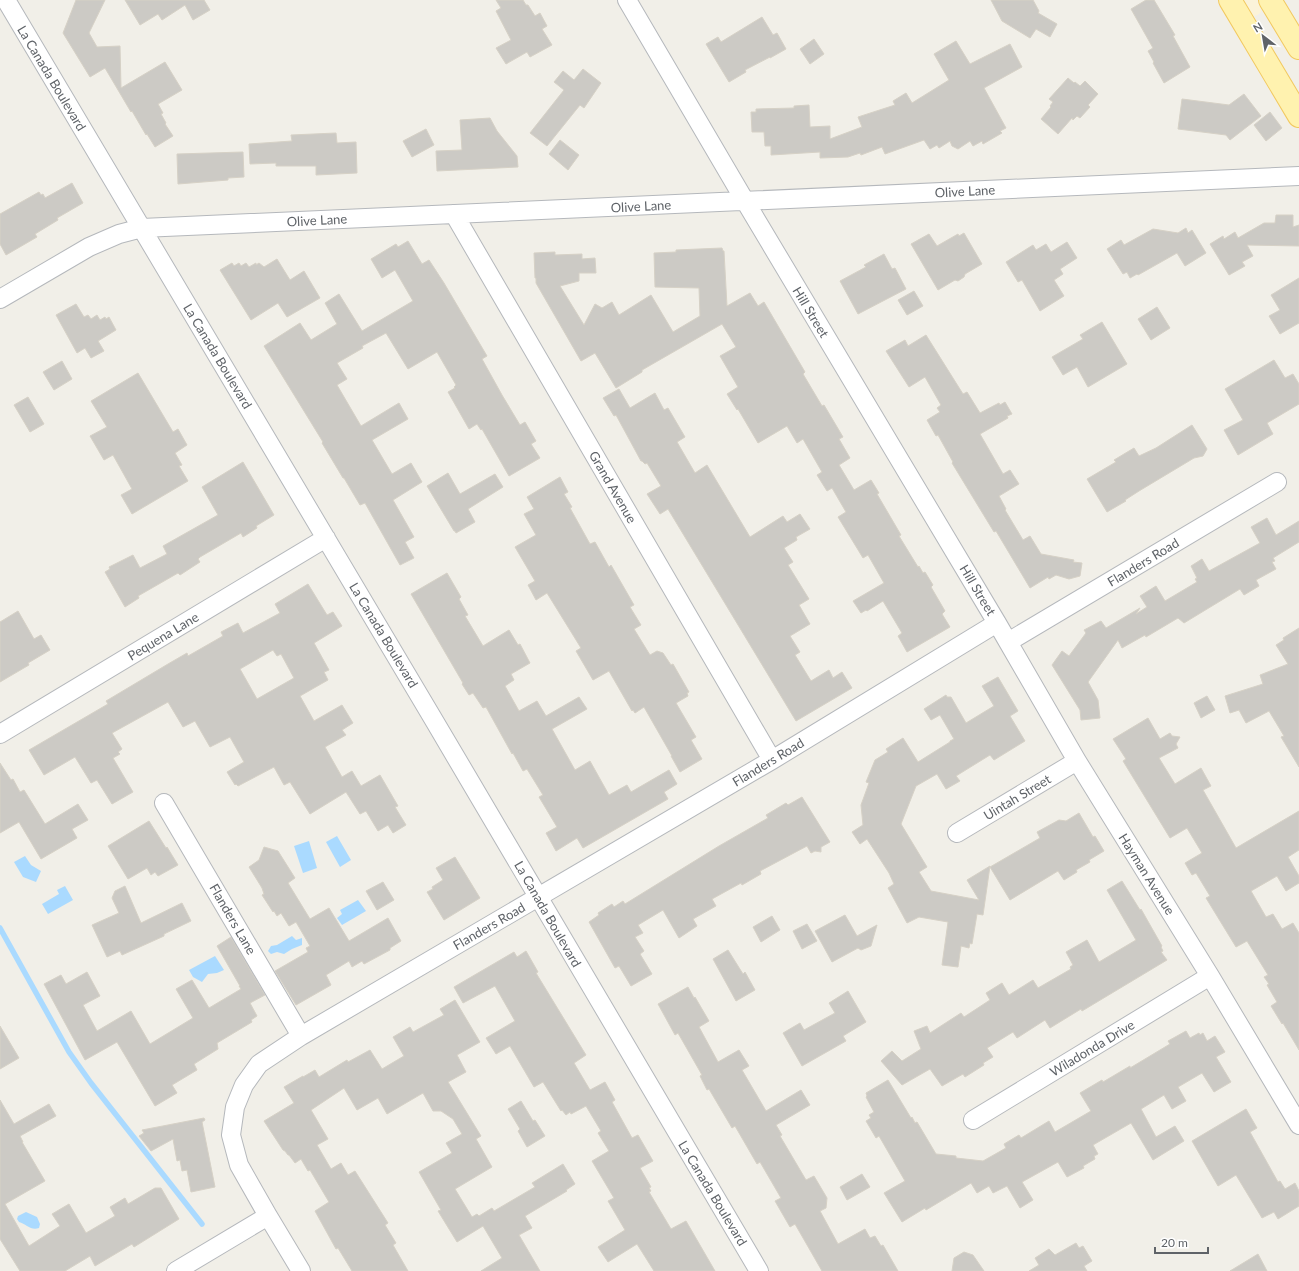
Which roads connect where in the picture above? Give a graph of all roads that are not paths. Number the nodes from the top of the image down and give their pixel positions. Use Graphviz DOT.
graph roads {
  1 [pos="6,0"];
  2 [pos="628,0"];
  3 [pos="1230,0"];
  4 [pos="1270,0"];
  5 [pos="1299,48"];
  6 [pos="1299,116"];
  7 [pos="1299,176"];
  8 [pos="745,201"];
  9 [pos="454,214"];
  10 [pos="142,228"];
  11 [pos="0,299"];
  12 [pos="1277,482"];
  13 [pos="326,538"];
  14 [pos="997,623"];
  15 [pos="1008,642"];
  16 [pos="0,734"];
  17 [pos="772,760"];
  18 [pos="1077,761"];
  19 [pos="164,803"];
  20 [pos="958,833"];
  21 [pos="538,898"];
  22 [pos="1210,976"];
  23 [pos="301,1036"];
  24 [pos="973,1120"];
  25 [pos="1299,1125"];
  26 [pos="268,1216"];
  27 [pos="176,1271"];
  28 [pos="301,1271"];
  29 [pos="759,1271"];
  1 -- 10 [label="street, La Canada Boulevard"];
  2 -- 8 [label="street, Hill Street"];
  3 -- 6 [label="main road"];
  4 -- 5 [label="main road"];
  7 -- 8 [label="street, Olive Lane"];
  8 -- 9 [label="street, Olive Lane"];
  8 -- 14 [label="street, Hill Street"];
  9 -- 10 [label="street, Olive Lane"];
  9 -- 17 [label="street, Grand Avenue"];
  10 -- 11 [label="street, Olive Lane"];
  10 -- 13 [label="street, La Canada Boulevard"];
  12 -- 15 [label="street, Flanders Road"];
  13 -- 16 [label="street, Pequena Lane"];
  13 -- 21 [label="street, La Canada Boulevard"];
  14 -- 15 [label="street, Hayman Avenue"];
  14 -- 17 [label="street, Flanders Road"];
  15 -- 18 [label="street, Hayman Avenue"];
  17 -- 21 [label="street, Flanders Road"];
  18 -- 20 [label="street, Uintah Street"];
  18 -- 22 [label="street, Hayman Avenue"];
  19 -- 23 [label="street, Flanders Lane"];
  21 -- 23 [label="street, Flanders Road"];
  21 -- 29 [label="street, La Canada Boulevard"];
  22 -- 24 [label="street, Wiladonda Drive"];
  22 -- 25 [label="street, Hayman Avenue"];
  23 -- 26 [label="street, Flanders Road"];
  26 -- 27 [label="street"];
  26 -- 28 [label="street, Flanders Road"];
}
